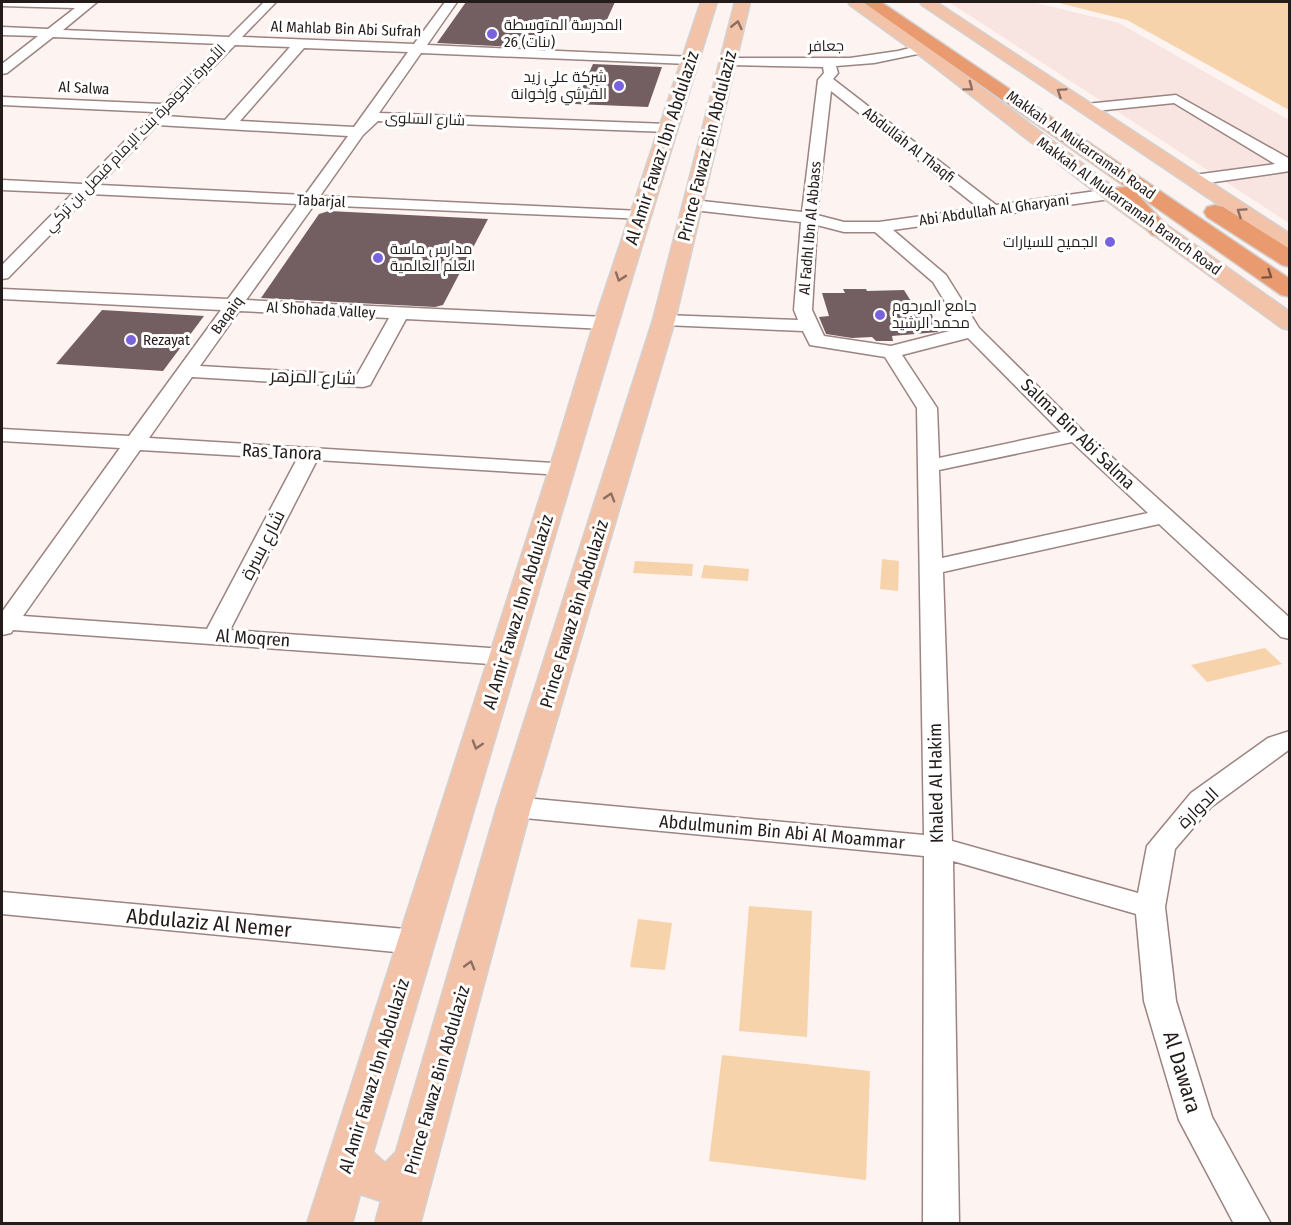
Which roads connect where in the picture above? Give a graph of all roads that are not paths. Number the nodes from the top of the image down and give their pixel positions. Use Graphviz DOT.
graph roads {
  1 [pos="2,2"];
  2 [pos="270,2"];
  3 [pos="451,2"];
  4 [pos="709,2"];
  5 [pos="743,2"];
  6 [pos="855,2"];
  7 [pos="871,2"];
  8 [pos="88,3"];
  9 [pos="920,5"];
  10 [pos="2,31"];
  11 [pos="50,33"];
  12 [pos="230,41"];
  13 [pos="301,43"];
  14 [pos="418,48"];
  15 [pos="944,58"];
  16 [pos="689,60"];
  17 [pos="729,61"];
  18 [pos="916,61"];
  19 [pos="2,70"];
  20 [pos="828,72"];
  21 [pos="2,100"];
  22 [pos="165,108"];
  23 [pos="1086,108"];
  24 [pos="1030,110"];
  25 [pos="153,120"];
  26 [pos="228,125"];
  27 [pos="668,128"];
  28 [pos="359,132"];
  29 [pos="1290,166"];
  30 [pos="2,185"];
  31 [pos="84,189"];
  32 [pos="1193,189"];
  33 [pos="1110,194"];
  34 [pos="308,200"];
  35 [pos="693,205"];
  36 [pos="992,210"];
  37 [pos="641,216"];
  38 [pos="809,218"];
  39 [pos="879,227"];
  40 [pos="1160,230"];
  41 [pos="1290,244"];
  42 [pos="1290,262"];
  43 [pos="2,274"];
  44 [pos="1290,290"];
  45 [pos="2,294"];
  46 [pos="235,305"];
  47 [pos="400,314"];
  48 [pos="664,320"];
  49 [pos="605,323"];
  50 [pos="1290,323"];
  51 [pos="811,326"];
  52 [pos="972,331"];
  53 [pos="891,352"];
  54 [pos="187,371"];
  55 [pos="2,435"];
  56 [pos="1076,435"];
  57 [pos="134,443"];
  58 [pos="310,454"];
  59 [pos="929,466"];
  60 [pos="562,469"];
  61 [pos="1164,516"];
  62 [pos="930,568"];
  63 [pos="3,624"];
  64 [pos="1290,632"];
  65 [pos="216,636"];
  66 [pos="504,657"];
  67 [pos="1290,740"];
  68 [pos="514,807"];
  69 [pos="938,847"];
  70 [pos="2,903"];
  71 [pos="1150,908"];
  72 [pos="416,942"];
  73 [pos="350,1155"];
  74 [pos="414,1161"];
  75 [pos="329,1224"];
  76 [pos="397,1224"];
  77 [pos="941,1224"];
  78 [pos="1253,1224"];
  1 -- 8 [label="street"];
  2 -- 12 [label="street, الأميرة الجوهرة بنت الإمام فيصل بن تركي"];
  3 -- 14 [label="street, Baqaiq"];
  4 -- 16 [label="main road, Al Amir Fawaz Ibn Abdulaziz"];
  17 -- 5 [label="main road, Prince Fawaz Bin Abdulaziz, one-way"];
  6 -- 18 [label="main road, Makkah Al Mukarramah Branch Road"];
  7 -- 15 [label="highway, Makkah Al Mukarramah Road"];
  8 -- 11 [label="street"];
  23 -- 9 [label="main road, one-way"];
  9 -- 32 [label="highway, Makkah Al Mukarramah Road"];
  10 -- 11 [label="street, Al Mahlab Bin Abi Sufrah"];
  11 -- 12 [label="street, Al Mahlab Bin Abi Sufrah"];
  11 -- 19 [label="street"];
  12 -- 13 [label="street, Al Mahlab Bin Abi Sufrah"];
  12 -- 22 [label="street, الأميرة الجوهرة بنت الإمام فيصل بن تركي"];
  13 -- 14 [label="street, Al Mahlab Bin Abi Sufrah"];
  13 -- 26 [label="street"];
  14 -- 16 [label="street, Al Mahlab Bin Abi Sufrah"];
  14 -- 28 [label="street, Baqaiq"];
  15 -- 18 [label="main road, Makkah Al Mukarramah Branch Road"];
  15 -- 24 [label="highway, Makkah Al Mukarramah Road"];
  15 -- 33 [label="main road, Makkah Al Mukarramah Branch Road, one-way"];
  16 -- 27 [label="main road, Al Amir Fawaz Ibn Abdulaziz"];
  17 -- 20 [label="street, جعافر"];
  17 -- 35 [label="main road, Prince Fawaz Bin Abdulaziz"];
  18 -- 20 [label="street"];
  18 -- 20 [label="street, جعافر"];
  20 -- 36 [label="street, Abdullah Al Thaqfi"];
  20 -- 38 [label="street, Al Fadhl Ibn Al Abbass"];
  21 -- 22 [label="street, Al Salwa"];
  22 -- 25 [label="street, الأميرة الجوهرة بنت الإمام فيصل بن تركي"];
  23 -- 29 [label="street"];
  23 -- 32 [label="main road"];
  24 -- 40 [label="highway"];
  24 -- 44 [label="highway, Makkah Al Mukarramah Road, one-way"];
  25 -- 26 [label="street, شارع السلوى"];
  25 -- 31 [label="street, الأميرة الجوهرة بنت الإمام فيصل بن تركي"];
  26 -- 28 [label="street, شارع السلوى"];
  27 -- 28 [label="street, شارع السلوى"];
  27 -- 37 [label="main road, Al Amir Fawaz Ibn Abdulaziz"];
  28 -- 34 [label="street, Baqaiq"];
  29 -- 32 [label="street"];
  30 -- 31 [label="street, Tabarjal"];
  31 -- 34 [label="street, Tabarjal"];
  31 -- 43 [label="street, الأميرة الجوهرة بنت الإمام فيصل بن تركي"];
  41 -- 32 [label="main road, one-way"];
  32 -- 42 [label="highway, Makkah Al Mukarramah Road"];
  33 -- 36 [label="street, Abi Abdullah Al Gharyani"];
  33 -- 40 [label="main road, Makkah Al Mukarramah Branch Road"];
  34 -- 37 [label="street, Tabarjal"];
  34 -- 46 [label="street, Baqaiq"];
  35 -- 38 [label="street, Abi Abdullah Al Gharyani"];
  35 -- 48 [label="main road, Prince Fawaz Bin Abdulaziz"];
  36 -- 39 [label="street, Abi Abdullah Al Gharyani"];
  37 -- 49 [label="main road, Al Amir Fawaz Ibn Abdulaziz, one-way"];
  38 -- 39 [label="street, Abi Abdullah Al Gharyani"];
  38 -- 51 [label="street, Al Fadhl Ibn Al Abbass"];
  39 -- 52 [label="street, Salma Bin Abi Salma"];
  40 -- 50 [label="main road, Makkah Al Mukarramah Branch Road"];
  45 -- 46 [label="street, Al Shohada Valley"];
  46 -- 47 [label="street, Al Shohada Valley"];
  46 -- 54 [label="street, Baqaiq"];
  47 -- 49 [label="street, Al Shohada Valley"];
  47 -- 54 [label="street, شارع المزهر"];
  48 -- 51 [label="street"];
  68 -- 48 [label="main road, Prince Fawaz Bin Abdulaziz, one-way"];
  49 -- 60 [label="main road, Al Amir Fawaz Ibn Abdulaziz"];
  51 -- 53 [label="street"];
  52 -- 53 [label="street"];
  52 -- 56 [label="street, Salma Bin Abi Salma"];
  53 -- 59 [label="street, Khaled Al Hakim"];
  54 -- 57 [label="street, Baqaiq"];
  55 -- 57 [label="street, Ras Tanora"];
  56 -- 59 [label="street"];
  56 -- 61 [label="street, Salma Bin Abi Salma"];
  57 -- 58 [label="street, Ras Tanora"];
  57 -- 63 [label="street, Baqaiq"];
  58 -- 60 [label="street, Ras Tanora"];
  58 -- 65 [label="street, شارع بسرة"];
  59 -- 62 [label="street, Khaled Al Hakim"];
  60 -- 66 [label="main road, Al Amir Fawaz Ibn Abdulaziz"];
  61 -- 62 [label="street"];
  61 -- 64 [label="street, Salma Bin Abi Salma"];
  62 -- 69 [label="street, Khaled Al Hakim"];
  63 -- 65 [label="street, Al Moqren"];
  65 -- 66 [label="street, Al Moqren"];
  66 -- 72 [label="main road, Al Amir Fawaz Ibn Abdulaziz, one-way"];
  67 -- 71 [label="street, الدوارة"];
  68 -- 69 [label="street, Abdulmunim Bin Abi Al Moammar"];
  74 -- 68 [label="main road, Prince Fawaz Bin Abdulaziz, one-way"];
  69 -- 71 [label="street, Abdulmunim Bin Abi Al Moammar"];
  69 -- 77 [label="street, Khaled Al Hakim"];
  70 -- 72 [label="street, Abdulaziz Al Nemer"];
  71 -- 78 [label="street, Al Dawara"];
  72 -- 73 [label="main road, Al Amir Fawaz Ibn Abdulaziz"];
  73 -- 74 [label="main road"];
  73 -- 75 [label="main road, Al Amir Fawaz Ibn Abdulaziz"];
  74 -- 76 [label="main road, Prince Fawaz Bin Abdulaziz"];
}
